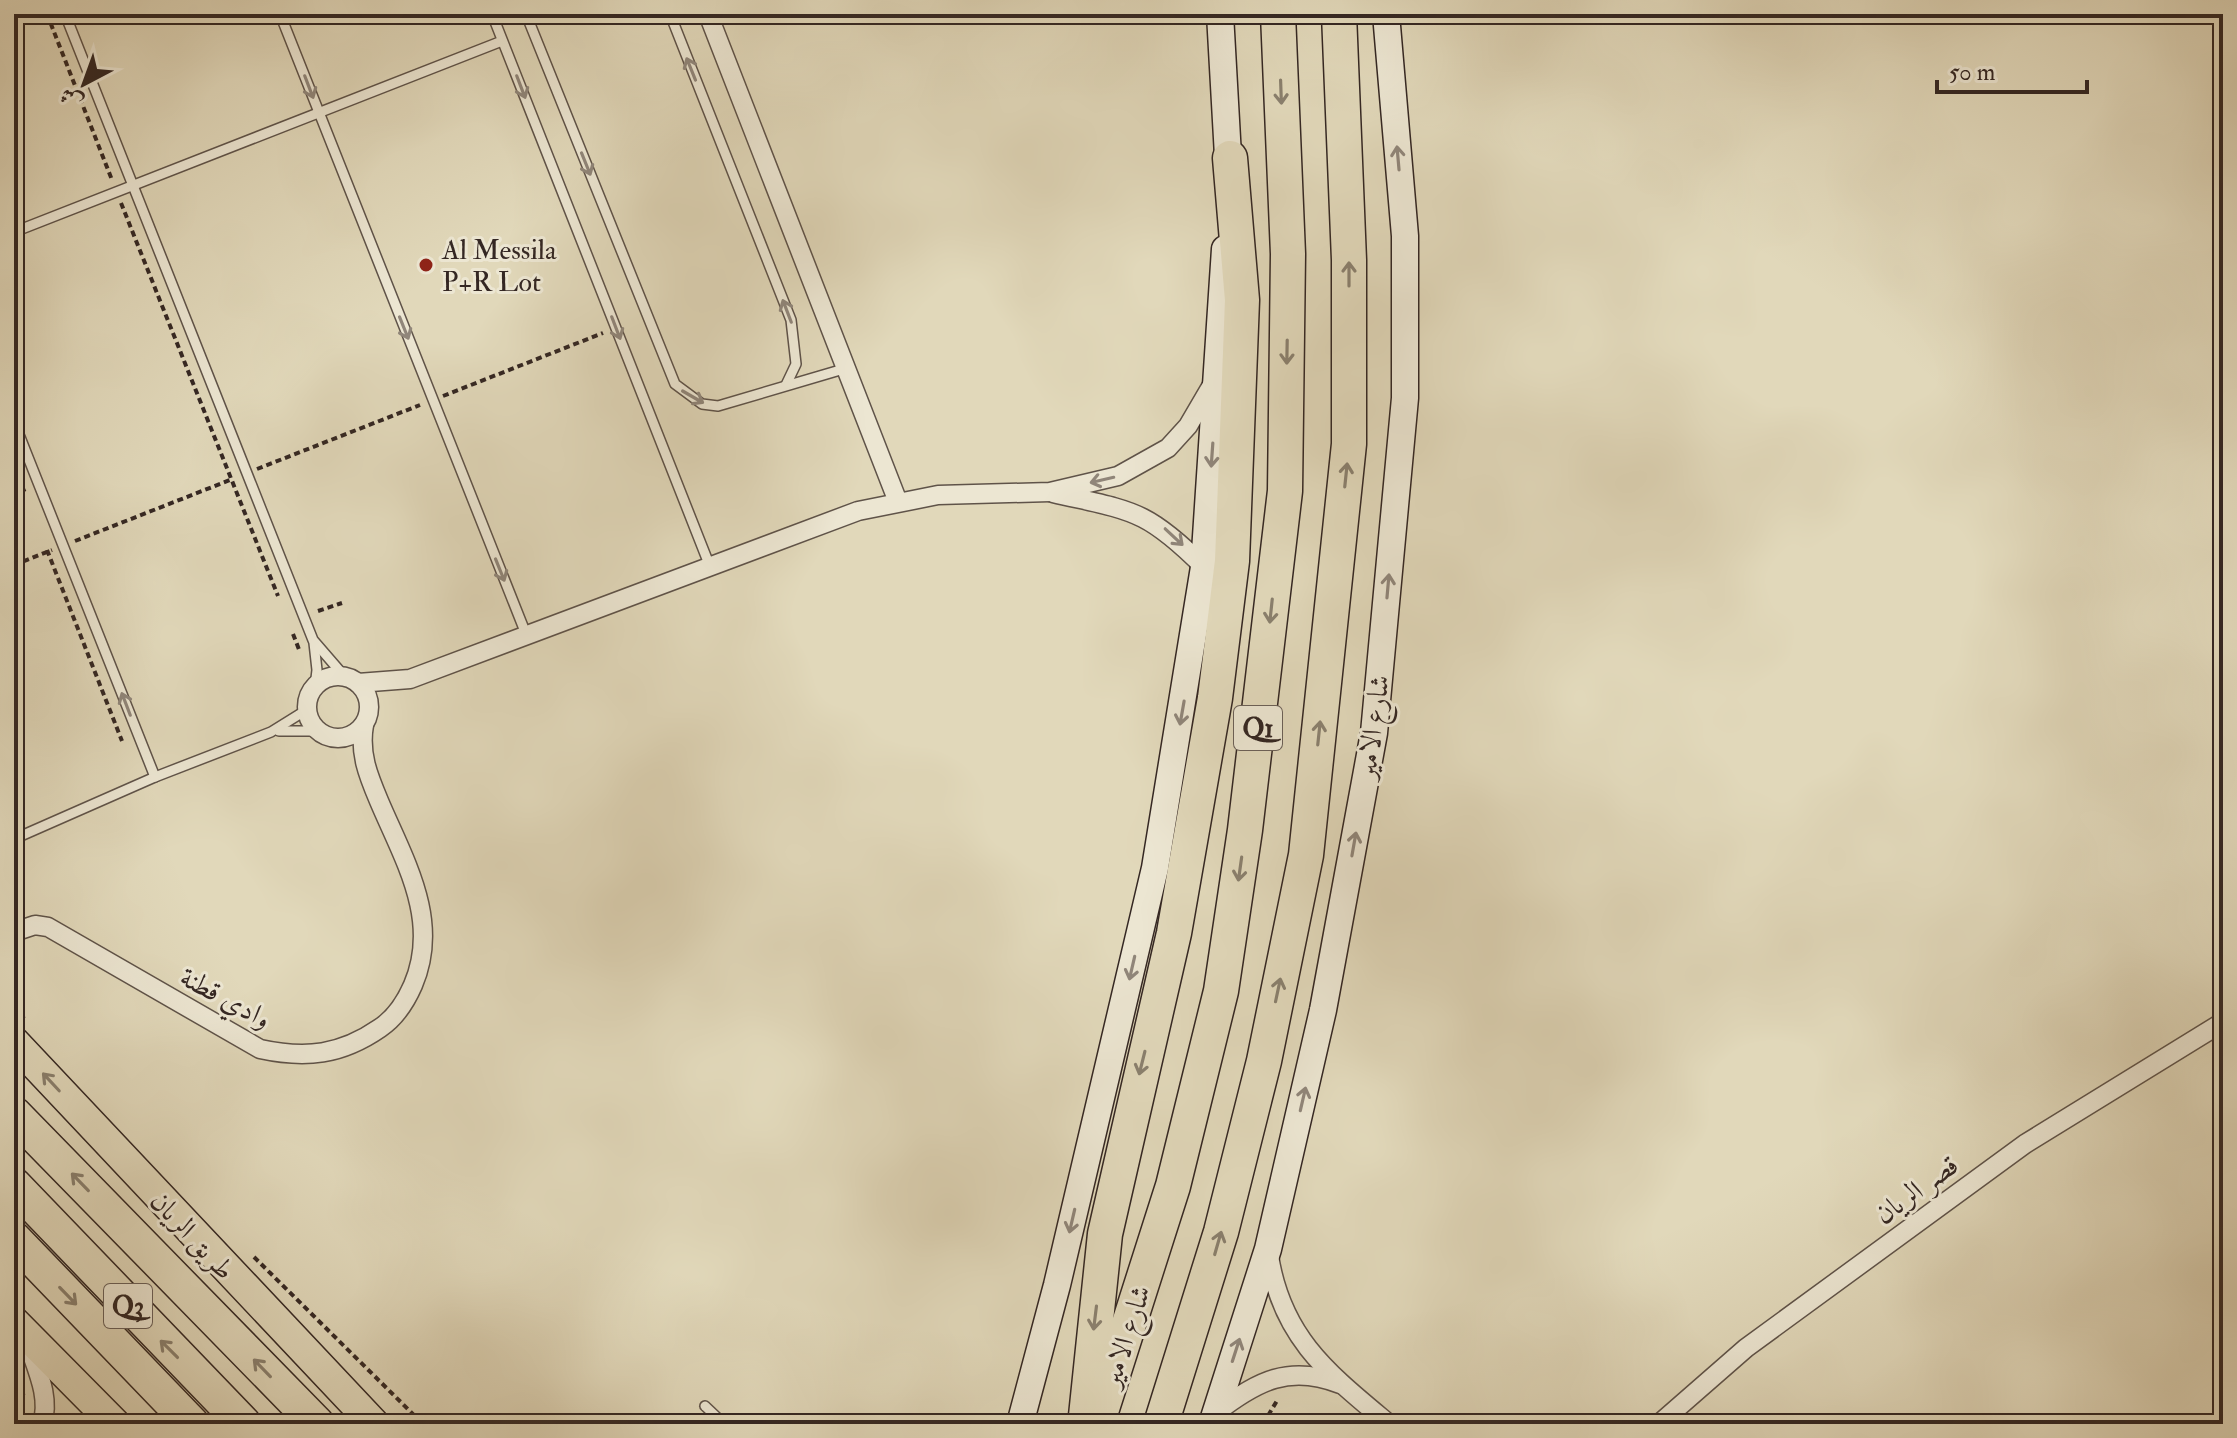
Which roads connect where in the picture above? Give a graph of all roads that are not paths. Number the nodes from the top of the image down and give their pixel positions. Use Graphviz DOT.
graph roads {
  1 [pos="65,14"];
  2 [pos="280,14"];
  3 [pos="492,14"];
  4 [pos="526,14"];
  5 [pos="670,14"];
  6 [pos="708,14"];
  7 [pos="1220,14"];
  8 [pos="1278,14"];
  9 [pos="1339,14"];
  10 [pos="1386,14"];
  11 [pos="502,41"];
  12 [pos="319,113"];
  13 [pos="1230,158"];
  14 [pos="133,185"];
  15 [pos="14,232"];
  16 [pos="847,368"];
  17 [pos="1217,375"];
  18 [pos="786,385"];
  19 [pos="14,422"];
  20 [pos="1050,492"];
  21 [pos="898,502"];
  22 [pos="709,564"];
  23 [pos="1204,567"];
  24 [pos="526,634"];
  25 [pos="313,640"];
  26 [pos="410,679"];
  27 [pos="351,680"];
  28 [pos="315,687"];
  29 [pos="308,709"];
  30 [pos="366,719"];
  31 [pos="319,731"];
  32 [pos="271,732"];
  33 [pos="337,738"];
  34 [pos="366,770"];
  35 [pos="155,777"];
  36 [pos="14,839"];
  37 [pos="14,932"];
  38 [pos="2223,1022"];
  39 [pos="14,1042"];
  40 [pos="14,1114"];
  41 [pos="14,1185"];
  42 [pos="14,1239"];
  43 [pos="1268,1249"];
  44 [pos="19,1327"];
  45 [pos="1343,1385"];
  46 [pos="705,1406"];
  47 [pos="1214,1418"];
  48 [pos="42,1424"];
  49 [pos="115,1424"];
  50 [pos="192,1424"];
  51 [pos="244,1424"];
  52 [pos="317,1424"];
  53 [pos="374,1424"];
  54 [pos="724,1424"];
  55 [pos="1020,1424"];
  56 [pos="1085,1424"];
  57 [pos="1097,1424"];
  58 [pos="1161,1424"];
  59 [pos="1389,1424"];
  60 [pos="1659,1424"];
  1 -- 14 [label="lane"];
  2 -- 12 [label="lane, one-way"];
  3 -- 11 [label="lane"];
  4 -- 18 [label="lane, one-way"];
  18 -- 5 [label="lane, one-way"];
  6 -- 16 [label="street"];
  7 -- 13 [label="main road"];
  8 -- 57 [label="highway, شارع الامير / Q1, one-way"];
  58 -- 9 [label="highway, شارع الامير / Q1, one-way"];
  43 -- 10 [label="main road, شارع الامير, one-way"];
  11 -- 12 [label="lane"];
  11 -- 22 [label="lane, one-way"];
  12 -- 14 [label="lane"];
  12 -- 24 [label="lane, one-way"];
  13 -- 17 [label="main road"];
  13 -- 56 [label="highway, one-way"];
  14 -- 15 [label="lane"];
  14 -- 25 [label="lane"];
  16 -- 18 [label="lane"];
  16 -- 21 [label="street"];
  17 -- 20 [label="street, one-way"];
  17 -- 23 [label="main road, one-way"];
  35 -- 19 [label="lane, one-way"];
  20 -- 21 [label="street"];
  20 -- 23 [label="street, one-way"];
  21 -- 22 [label="street"];
  22 -- 24 [label="street"];
  23 -- 55 [label="main road, one-way"];
  24 -- 26 [label="street"];
  25 -- 27 [label="lane"];
  25 -- 28 [label="lane"];
  26 -- 27 [label="street"];
  26 -- 30 [label="street"];
  27 -- 28 [label="street"];
  27 -- 30 [label="street"];
  28 -- 29 [label="street"];
  29 -- 31 [label="street"];
  29 -- 32 [label="lane"];
  30 -- 33 [label="street"];
  30 -- 34 [label="street, وادي قطنة"];
  31 -- 32 [label="lane"];
  31 -- 33 [label="street"];
  32 -- 35 [label="lane"];
  33 -- 34 [label="street, وادي قطنة"];
  34 -- 37 [label="street, وادي قطنة"];
  35 -- 36 [label="lane"];
  38 -- 60 [label="street, قصر الريان"];
  53 -- 39 [label="main road, طريق الريان, one-way"];
  52 -- 40 [label="highway, one-way"];
  51 -- 41 [label="highway, Q3, one-way"];
  42 -- 50 [label="highway, Q3, one-way"];
  43 -- 45 [label="street"];
  47 -- 43 [label="main road, شارع الامير, one-way"];
  44 -- 48 [label="street"];
  44 -- 49 [label="main road"];
  45 -- 47 [label="street"];
  45 -- 59 [label="street"];
  46 -- 54 [label="lane"];
}
